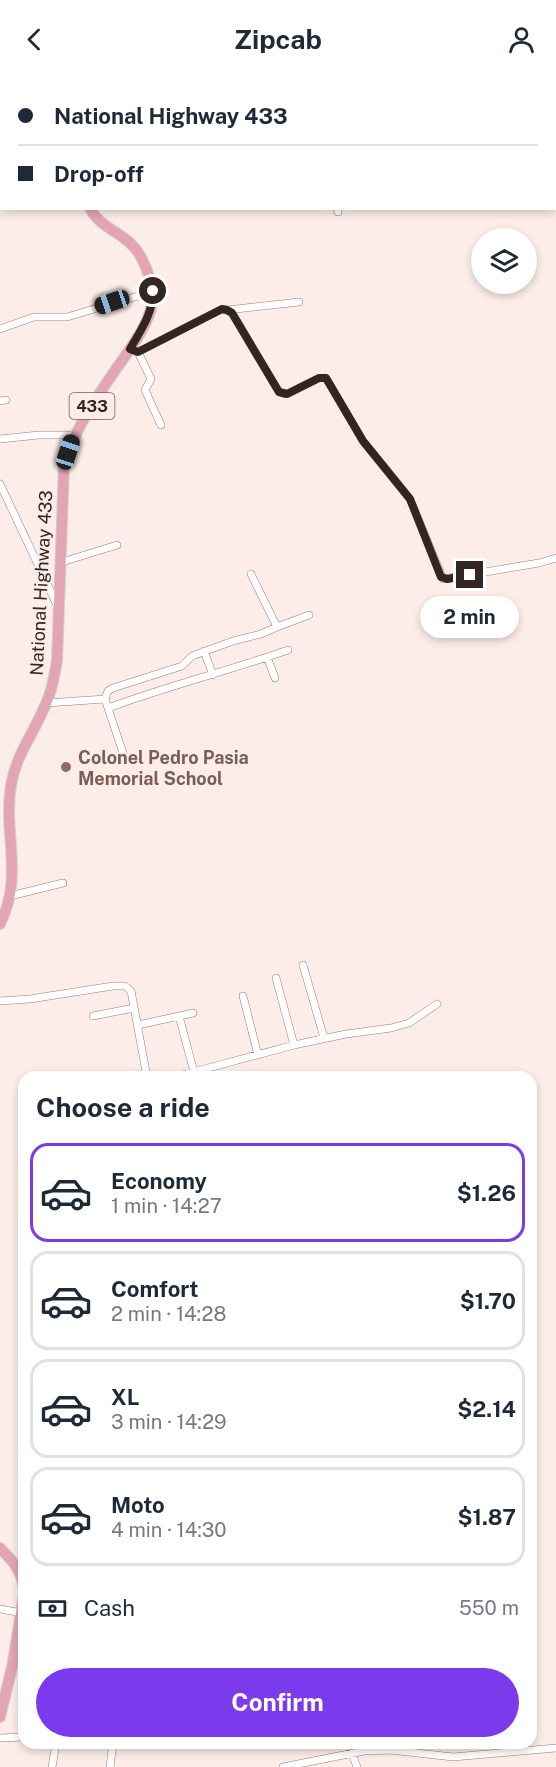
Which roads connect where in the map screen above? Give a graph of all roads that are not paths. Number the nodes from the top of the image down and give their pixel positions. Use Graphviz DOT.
graph roads {
  1 [pos="91,210"];
  2 [pos="153,297"];
  3 [pos="299,302"];
  4 [pos="227,310"];
  5 [pos="0,329"];
  6 [pos="134,350"];
  7 [pos="161,424"];
  8 [pos="74,435"];
  9 [pos="0,439"];
  10 [pos="0,484"];
  11 [pos="117,545"];
  12 [pos="556,558"];
  13 [pos="59,563"];
  14 [pos="251,574"];
  15 [pos="59,610"];
  16 [pos="309,615"];
  17 [pos="277,627"];
  18 [pos="288,650"];
  19 [pos="204,651"];
  20 [pos="267,657"];
  21 [pos="213,675"];
  22 [pos="275,678"];
  23 [pos="105,699"];
  24 [pos="47,704"];
  25 [pos="108,708"];
  26 [pos="124,756"];
  27 [pos="63,883"];
  28 [pos="10,896"];
  29 [pos="0,924"];
  30 [pos="303,964"];
  31 [pos="276,978"];
  32 [pos="243,996"];
  33 [pos="0,1001"];
  34 [pos="438,1004"];
  35 [pos="134,1008"];
  36 [pos="193,1012"];
  37 [pos="93,1016"];
  38 [pos="179,1016"];
  39 [pos="138,1025"];
  40 [pos="324,1038"];
  41 [pos="294,1045"];
  42 [pos="258,1054"];
  43 [pos="146,1071"];
  44 [pos="194,1071"];
  45 [pos="198,1071"];
  46 [pos="0,1548"];
  47 [pos="18,1568"];
  48 [pos="0,1609"];
  49 [pos="18,1612"];
  50 [pos="18,1647"];
  51 [pos="0,1717"];
  52 [pos="18,1737"];
  53 [pos="0,1738"];
  54 [pos="556,1748"];
  55 [pos="55,1749"];
  56 [pos="112,1749"];
  57 [pos="352,1753"];
  58 [pos="52,1767"];
  59 [pos="110,1767"];
  60 [pos="283,1767"];
  61 [pos="357,1767"];
  1 -- 2 [label="main road"];
  2 -- 5 [label="street"];
  2 -- 6 [label="main road, National Highway 433 / 433"];
  3 -- 4 [label="street"];
  4 -- 6 [label="street"];
  4 -- 12 [label="street"];
  6 -- 7 [label="street"];
  6 -- 8 [label="main road, National Highway 433 / 433"];
  8 -- 9 [label="street"];
  8 -- 13 [label="main road, National Highway 433 / 433"];
  10 -- 15 [label="street"];
  11 -- 13 [label="street"];
  13 -- 15 [label="main road, National Highway 433 / 433"];
  14 -- 17 [label="street"];
  15 -- 24 [label="main road, National Highway 433 / 433"];
  16 -- 17 [label="street"];
  17 -- 19 [label="street"];
  18 -- 20 [label="street"];
  19 -- 21 [label="street"];
  19 -- 23 [label="street"];
  20 -- 21 [label="street"];
  20 -- 22 [label="street"];
  21 -- 25 [label="street"];
  23 -- 24 [label="street"];
  23 -- 25 [label="street"];
  24 -- 28 [label="main road, National Highway 433 / 433"];
  25 -- 26 [label="street"];
  27 -- 28 [label="street"];
  28 -- 29 [label="main road, National Highway 433 / 433"];
  30 -- 40 [label="street"];
  31 -- 41 [label="street"];
  32 -- 42 [label="street"];
  33 -- 35 [label="street"];
  34 -- 40 [label="street"];
  35 -- 37 [label="street"];
  35 -- 39 [label="street"];
  36 -- 38 [label="street"];
  38 -- 39 [label="street"];
  38 -- 44 [label="street"];
  39 -- 43 [label="street"];
  40 -- 41 [label="street"];
  41 -- 42 [label="street"];
  42 -- 45 [label="street"];
  46 -- 47 [label="main road"];
  48 -- 49 [label="street"];
  50 -- 51 [label="main road"];
  52 -- 53 [label="street"];
  54 -- 57 [label="street"];
  55 -- 58 [label="street"];
  56 -- 59 [label="street"];
  57 -- 60 [label="street"];
  57 -- 61 [label="street"];
}
